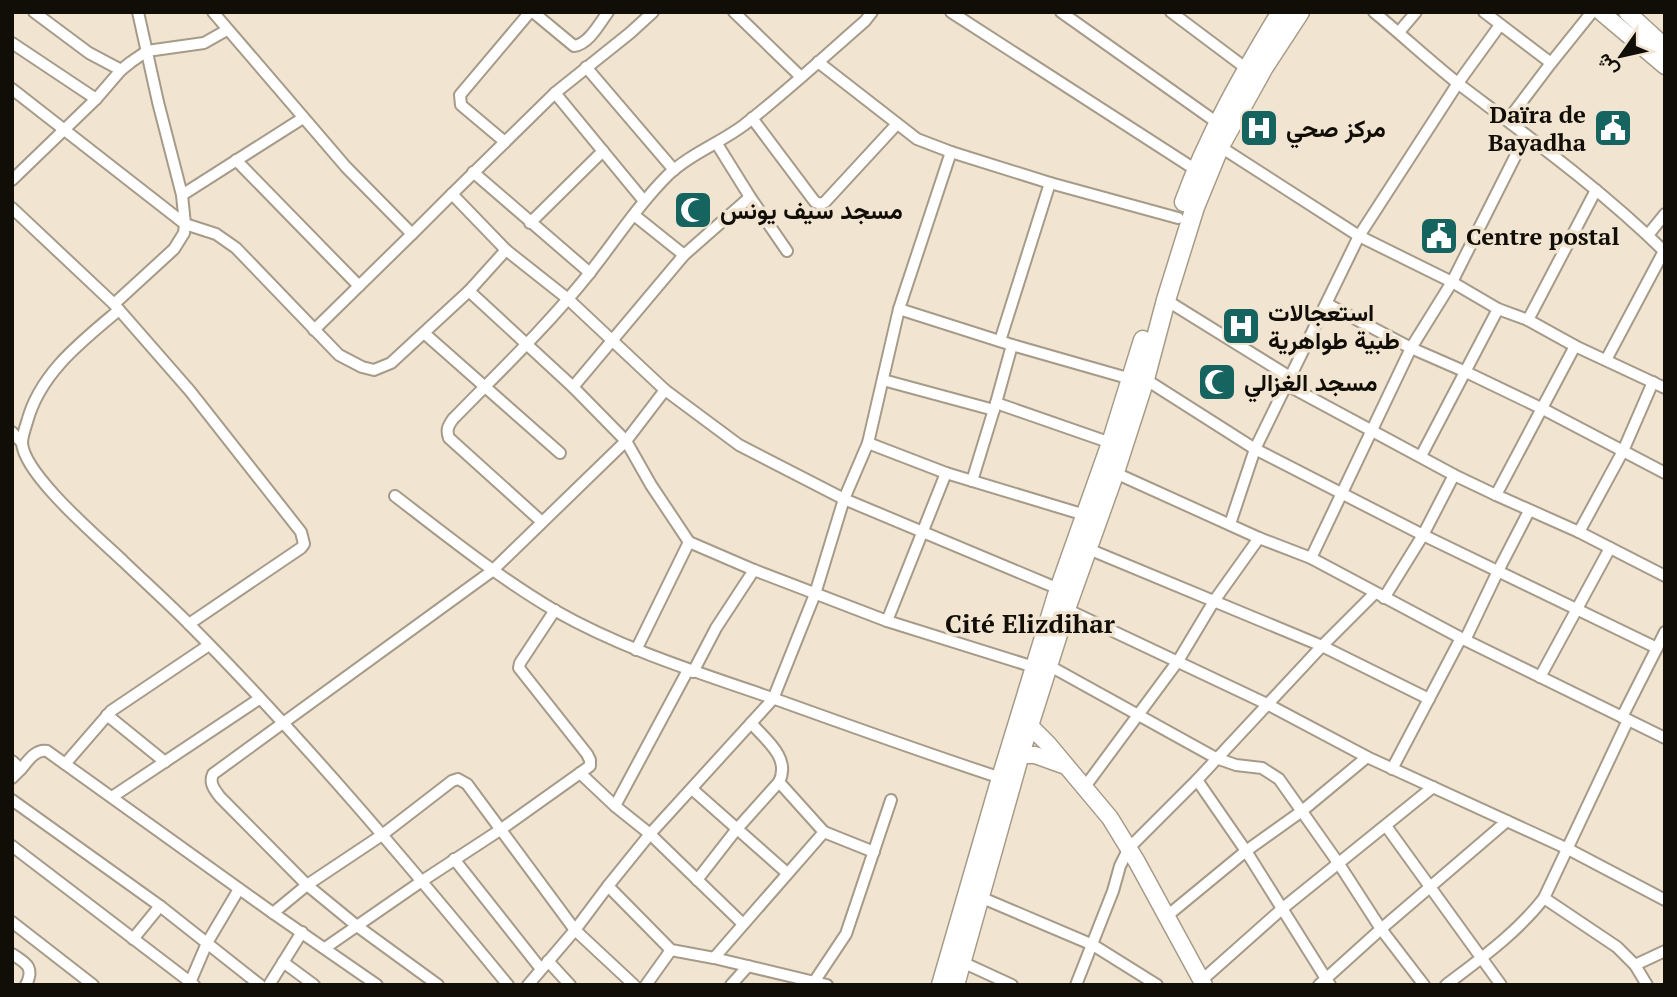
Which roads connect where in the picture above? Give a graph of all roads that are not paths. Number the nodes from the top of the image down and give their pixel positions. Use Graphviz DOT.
graph roads {
  1 [pos="34,12"];
  2 [pos="138,12"];
  3 [pos="213,12"];
  4 [pos="531,12"];
  5 [pos="608,12"];
  6 [pos="653,12"];
  7 [pos="734,12"];
  8 [pos="872,12"];
  9 [pos="951,12"];
  10 [pos="1061,12"];
  11 [pos="1171,12"];
  12 [pos="1374,12"];
  13 [pos="1416,12"];
  14 [pos="1592,12"];
  15 [pos="1601,12"];
  16 [pos="1627,12"];
  17 [pos="1291,15"];
  18 [pos="1492,17"];
  19 [pos="227,30"];
  20 [pos="1399,32"];
  21 [pos="1663,42"];
  22 [pos="12,43"];
  23 [pos="147,51"];
  24 [pos="818,62"];
  25 [pos="1551,63"];
  26 [pos="1665,66"];
  27 [pos="586,67"];
  28 [pos="1247,69"];
  29 [pos="121,70"];
  30 [pos="801,77"];
  31 [pos="1458,83"];
  32 [pos="12,89"];
  33 [pos="555,93"];
  34 [pos="96,100"];
  35 [pos="303,118"];
  36 [pos="752,118"];
  37 [pos="1508,120"];
  38 [pos="897,124"];
  39 [pos="65,129"];
  40 [pos="1526,135"];
  41 [pos="1217,137"];
  42 [pos="505,142"];
  43 [pos="717,144"];
  44 [pos="603,151"];
  45 [pos="951,152"];
  46 [pos="236,160"];
  47 [pos="674,170"];
  48 [pos="1196,170"];
  49 [pos="473,172"];
  50 [pos="12,180"];
  51 [pos="1050,183"];
  52 [pos="1596,190"];
  53 [pos="452,194"];
  54 [pos="182,195"];
  55 [pos="750,197"];
  56 [pos="644,201"];
  57 [pos="12,208"];
  58 [pos="1665,214"];
  59 [pos="634,215"];
  60 [pos="1178,218"];
  61 [pos="185,223"];
  62 [pos="530,223"];
  63 [pos="412,234"];
  64 [pos="1648,235"];
  65 [pos="1359,236"];
  66 [pos="506,250"];
  67 [pos="788,251"];
  68 [pos="1664,252"];
  69 [pos="684,255"];
  70 [pos="590,273"];
  71 [pos="1451,282"];
  72 [pos="359,286"];
  73 [pos="469,291"];
  74 [pos="568,299"];
  75 [pos="1166,300"];
  76 [pos="1327,304"];
  77 [pos="116,307"];
  78 [pos="899,309"];
  79 [pos="1498,309"];
  80 [pos="1528,320"];
  81 [pos="314,330"];
  82 [pos="424,333"];
  83 [pos="613,340"];
  84 [pos="1006,343"];
  85 [pos="527,344"];
  86 [pos="1575,346"];
  87 [pos="1411,348"];
  88 [pos="1606,360"];
  89 [pos="1466,372"];
  90 [pos="1138,379"];
  91 [pos="883,380"];
  92 [pos="1289,381"];
  93 [pos="1653,382"];
  94 [pos="485,387"];
  95 [pos="573,387"];
  96 [pos="1665,388"];
  97 [pos="665,390"];
  98 [pos="995,407"];
  99 [pos="1543,409"];
  100 [pos="1371,431"];
  101 [pos="12,432"];
  102 [pos="626,441"];
  103 [pos="22,443"];
  104 [pos="868,443"];
  105 [pos="1111,443"];
  106 [pos="1255,449"];
  107 [pos="1623,451"];
  108 [pos="560,453"];
  109 [pos="1421,456"];
  110 [pos="1108,470"];
  111 [pos="946,473"];
  112 [pos="1665,473"];
  113 [pos="1454,475"];
  114 [pos="972,481"];
  115 [pos="1342,492"];
  116 [pos="1496,495"];
  117 [pos="395,496"];
  118 [pos="844,499"];
  119 [pos="1529,510"];
  120 [pos="1085,515"];
  121 [pos="542,522"];
  122 [pos="1230,524"];
  123 [pos="922,531"];
  124 [pos="1580,532"];
  125 [pos="1423,535"];
  126 [pos="1259,538"];
  127 [pos="689,542"];
  128 [pos="1086,548"];
  129 [pos="1610,548"];
  130 [pos="1311,558"];
  131 [pos="492,570"];
  132 [pos="754,570"];
  133 [pos="1498,570"];
  134 [pos="1665,576"];
  135 [pos="1059,589"];
  136 [pos="815,594"];
  137 [pos="1380,596"];
  138 [pos="1214,601"];
  139 [pos="1066,609"];
  140 [pos="555,610"];
  141 [pos="1576,610"];
  142 [pos="887,621"];
  143 [pos="189,624"];
  144 [pos="1665,632"];
  145 [pos="1463,639"];
  146 [pos="209,645"];
  147 [pos="1322,646"];
  148 [pos="1657,648"];
  149 [pos="636,650"];
  150 [pos="1178,661"];
  151 [pos="1041,666"];
  152 [pos="691,671"];
  153 [pos="1540,677"];
  154 [pos="259,699"];
  155 [pos="773,699"];
  156 [pos="1429,699"];
  157 [pos="1267,704"];
  158 [pos="107,715"];
  159 [pos="1138,716"];
  160 [pos="1625,718"];
  161 [pos="1025,720"];
  162 [pos="751,723"];
  163 [pos="283,724"];
  164 [pos="1665,738"];
  165 [pos="1014,755"];
  166 [pos="1367,757"];
  167 [pos="1216,758"];
  168 [pos="165,762"];
  169 [pos="65,764"];
  170 [pos="16,765"];
  171 [pos="1064,765"];
  172 [pos="1392,769"];
  173 [pos="580,773"];
  174 [pos="12,778"];
  175 [pos="1001,778"];
  176 [pos="1197,780"];
  177 [pos="779,782"];
  178 [pos="1433,787"];
  179 [pos="1084,788"];
  180 [pos="692,789"];
  181 [pos="112,797"];
  182 [pos="12,800"];
  183 [pos="891,800"];
  184 [pos="615,806"];
  185 [pos="1302,811"];
  186 [pos="1507,821"];
  187 [pos="1386,826"];
  188 [pos="500,830"];
  189 [pos="736,830"];
  190 [pos="824,832"];
  191 [pos="650,834"];
  192 [pos="382,835"];
  193 [pos="12,846"];
  194 [pos="1129,848"];
  195 [pos="1568,849"];
  196 [pos="1246,851"];
  197 [pos="874,852"];
  198 [pos="454,859"];
  199 [pos="1339,864"];
  200 [pos="787,873"];
  201 [pos="697,880"];
  202 [pos="422,881"];
  203 [pos="307,884"];
  204 [pos="608,886"];
  205 [pos="239,888"];
  206 [pos="1431,888"];
  207 [pos="980,897"];
  208 [pos="1544,898"];
  209 [pos="1665,900"];
  210 [pos="160,906"];
  211 [pos="1283,908"];
  212 [pos="273,913"];
  213 [pos="1167,916"];
  214 [pos="12,922"];
  215 [pos="743,924"];
  216 [pos="357,926"];
  217 [pos="1381,929"];
  218 [pos="575,930"];
  219 [pos="302,932"];
  220 [pos="133,939"];
  221 [pos="207,943"];
  222 [pos="1093,945"];
  223 [pos="325,948"];
  224 [pos="671,950"];
  225 [pos="1665,951"];
  226 [pos="12,954"];
  227 [pos="714,958"];
  228 [pos="1481,958"];
  229 [pos="962,961"];
  230 [pos="283,962"];
  231 [pos="544,965"];
  232 [pos="1635,965"];
  233 [pos="748,966"];
  234 [pos="814,982"];
  235 [pos="1203,982"];
  236 [pos="1325,983"];
  237 [pos="191,984"];
  238 [pos="1646,984"];
  239 [pos="26,985"];
  240 [pos="93,985"];
  241 [pos="260,985"];
  242 [pos="269,985"];
  243 [pos="314,985"];
  244 [pos="377,985"];
  245 [pos="438,985"];
  246 [pos="508,985"];
  247 [pos="528,985"];
  248 [pos="570,985"];
  249 [pos="634,985"];
  250 [pos="646,985"];
  251 [pos="731,985"];
  252 [pos="827,985"];
  253 [pos="941,985"];
  254 [pos="955,985"];
  255 [pos="1012,985"];
  256 [pos="1076,985"];
  257 [pos="1157,985"];
  258 [pos="1424,985"];
  259 [pos="1446,985"];
  260 [pos="1501,985"];
  1 -- 29 [label="street"];
  2 -- 23 [label="street"];
  3 -- 19 [label="street"];
  4 -- 5 [label="street"];
  4 -- 42 [label="street"];
  6 -- 27 [label="street"];
  7 -- 30 [label="street"];
  8 -- 24 [label="street"];
  9 -- 48 [label="street"];
  10 -- 41 [label="street"];
  11 -- 28 [label="street"];
  12 -- 20 [label="street"];
  13 -- 20 [label="street"];
  14 -- 25 [label="street"];
  15 -- 26 [label="main road"];
  16 -- 21 [label="main road"];
  17 -- 28 [label="main road"];
  17 -- 41 [label="main road"];
  18 -- 25 [label="street"];
  18 -- 31 [label="street"];
  19 -- 23 [label="street"];
  19 -- 35 [label="street"];
  20 -- 31 [label="street"];
  22 -- 34 [label="street"];
  23 -- 29 [label="street"];
  23 -- 54 [label="street"];
  24 -- 30 [label="street"];
  24 -- 38 [label="street"];
  25 -- 37 [label="street"];
  27 -- 33 [label="street"];
  27 -- 47 [label="street"];
  28 -- 41 [label="main road"];
  29 -- 34 [label="street"];
  30 -- 36 [label="street"];
  31 -- 37 [label="street"];
  31 -- 65 [label="street"];
  32 -- 39 [label="street"];
  33 -- 42 [label="street"];
  33 -- 44 [label="street"];
  34 -- 39 [label="street"];
  35 -- 46 [label="street"];
  35 -- 63 [label="street"];
  36 -- 38 [label="street"];
  36 -- 43 [label="street"];
  37 -- 40 [label="street"];
  38 -- 45 [label="street"];
  39 -- 50 [label="street"];
  39 -- 61 [label="street"];
  40 -- 52 [label="street"];
  40 -- 71 [label="street"];
  41 -- 48 [label="main road"];
  41 -- 65 [label="street"];
  41 -- 75 [label="main road"];
  42 -- 49 [label="street"];
  43 -- 47 [label="street"];
  43 -- 55 [label="street"];
  44 -- 56 [label="street"];
  44 -- 62 [label="street"];
  45 -- 51 [label="street"];
  45 -- 78 [label="street"];
  46 -- 54 [label="street"];
  46 -- 72 [label="street"];
  47 -- 56 [label="street"];
  48 -- 60 [label="main road"];
  49 -- 53 [label="street"];
  49 -- 62 [label="street"];
  51 -- 60 [label="street"];
  51 -- 84 [label="street"];
  52 -- 64 [label="street"];
  52 -- 80 [label="street"];
  53 -- 63 [label="street"];
  53 -- 66 [label="street"];
  54 -- 61 [label="street"];
  55 -- 67 [label="street"];
  55 -- 69 [label="street"];
  56 -- 59 [label="street"];
  57 -- 77 [label="street"];
  58 -- 64 [label="street"];
  59 -- 69 [label="street"];
  59 -- 70 [label="street"];
  60 -- 90 [label="main road"];
  61 -- 77 [label="street"];
  61 -- 81 [label="street"];
  62 -- 70 [label="street"];
  63 -- 72 [label="street"];
  64 -- 68 [label="street"];
  65 -- 71 [label="street"];
  65 -- 76 [label="street"];
  66 -- 73 [label="street"];
  66 -- 74 [label="street"];
  68 -- 88 [label="street"];
  69 -- 83 [label="street"];
  70 -- 74 [label="street"];
  71 -- 79 [label="street"];
  71 -- 87 [label="street"];
  72 -- 81 [label="street"];
  73 -- 82 [label="street"];
  73 -- 85 [label="street"];
  74 -- 83 [label="street"];
  74 -- 85 [label="street"];
  75 -- 90 [label="main road"];
  75 -- 92 [label="street"];
  76 -- 87 [label="street"];
  76 -- 92 [label="street"];
  77 -- 103 [label="street"];
  77 -- 143 [label="street"];
  78 -- 84 [label="street"];
  78 -- 91 [label="street"];
  79 -- 80 [label="street"];
  79 -- 89 [label="street"];
  80 -- 86 [label="street"];
  81 -- 82 [label="street"];
  82 -- 94 [label="street"];
  83 -- 95 [label="street"];
  83 -- 97 [label="street"];
  84 -- 90 [label="street"];
  84 -- 98 [label="street"];
  85 -- 94 [label="street"];
  85 -- 95 [label="street"];
  86 -- 88 [label="street"];
  86 -- 99 [label="street"];
  87 -- 89 [label="street"];
  87 -- 100 [label="street"];
  88 -- 93 [label="street"];
  89 -- 99 [label="street"];
  89 -- 109 [label="street"];
  90 -- 105 [label="main road"];
  90 -- 106 [label="street"];
  90 -- 110 [label="main road"];
  91 -- 98 [label="street"];
  91 -- 104 [label="street"];
  92 -- 100 [label="street"];
  92 -- 106 [label="street"];
  93 -- 96 [label="street"];
  93 -- 107 [label="street"];
  94 -- 108 [label="street"];
  94 -- 121 [label="street"];
  95 -- 102 [label="street"];
  97 -- 102 [label="street"];
  97 -- 118 [label="street"];
  98 -- 105 [label="street"];
  98 -- 114 [label="street"];
  99 -- 107 [label="street"];
  99 -- 116 [label="street"];
  100 -- 109 [label="street"];
  100 -- 115 [label="street"];
  101 -- 103 [label="street"];
  102 -- 121 [label="street"];
  102 -- 127 [label="street"];
  103 -- 143 [label="street"];
  104 -- 111 [label="street"];
  104 -- 118 [label="street"];
  105 -- 110 [label="main road"];
  106 -- 115 [label="street"];
  106 -- 122 [label="street"];
  107 -- 112 [label="street"];
  107 -- 124 [label="street"];
  109 -- 113 [label="street"];
  110 -- 120 [label="main road"];
  110 -- 122 [label="street"];
  110 -- 128 [label="main road"];
  111 -- 114 [label="street"];
  111 -- 123 [label="street"];
  113 -- 116 [label="street"];
  113 -- 125 [label="street"];
  114 -- 120 [label="street"];
  115 -- 125 [label="street"];
  115 -- 130 [label="street"];
  116 -- 119 [label="street"];
  117 -- 131 [label="street"];
  118 -- 123 [label="street"];
  118 -- 136 [label="street"];
  119 -- 124 [label="street"];
  119 -- 133 [label="street"];
  120 -- 135 [label="main road"];
  121 -- 131 [label="street"];
  122 -- 126 [label="street"];
  123 -- 135 [label="street"];
  123 -- 142 [label="street"];
  124 -- 129 [label="street"];
  125 -- 133 [label="street"];
  125 -- 137 [label="street"];
  126 -- 130 [label="street"];
  126 -- 138 [label="street"];
  127 -- 132 [label="street"];
  127 -- 149 [label="street"];
  128 -- 138 [label="street"];
  128 -- 139 [label="main road"];
  129 -- 134 [label="street"];
  129 -- 141 [label="street"];
  130 -- 137 [label="street"];
  131 -- 140 [label="street"];
  131 -- 163 [label="street"];
  132 -- 136 [label="street"];
  132 -- 152 [label="street"];
  133 -- 141 [label="street"];
  133 -- 145 [label="street"];
  135 -- 151 [label="main road"];
  136 -- 142 [label="street"];
  136 -- 155 [label="street"];
  137 -- 145 [label="street"];
  137 -- 147 [label="street"];
  138 -- 147 [label="street"];
  138 -- 150 [label="street"];
  139 -- 150 [label="street"];
  139 -- 151 [label="main road"];
  140 -- 149 [label="street"];
  140 -- 173 [label="street"];
  141 -- 148 [label="street"];
  141 -- 153 [label="street"];
  142 -- 151 [label="street"];
  143 -- 146 [label="street"];
  144 -- 148 [label="street"];
  145 -- 153 [label="street"];
  145 -- 156 [label="street"];
  146 -- 154 [label="street"];
  146 -- 158 [label="street"];
  147 -- 156 [label="street"];
  147 -- 157 [label="street"];
  148 -- 160 [label="street"];
  149 -- 152 [label="street"];
  150 -- 157 [label="street"];
  150 -- 159 [label="street"];
  151 -- 159 [label="street"];
  151 -- 161 [label="main road"];
  152 -- 155 [label="street"];
  152 -- 184 [label="street"];
  153 -- 160 [label="street"];
  154 -- 163 [label="street"];
  154 -- 168 [label="street"];
  155 -- 162 [label="street"];
  155 -- 175 [label="street"];
  156 -- 172 [label="street"];
  157 -- 166 [label="street"];
  157 -- 167 [label="street"];
  158 -- 168 [label="street"];
  158 -- 169 [label="street"];
  159 -- 167 [label="street"];
  159 -- 179 [label="street"];
  160 -- 164 [label="street"];
  160 -- 195 [label="street"];
  161 -- 165 [label="main road"];
  161 -- 171 [label="main road"];
  162 -- 177 [label="street"];
  162 -- 180 [label="street"];
  163 -- 192 [label="street"];
  163 -- 203 [label="street"];
  165 -- 171 [label="main road"];
  165 -- 175 [label="main road"];
  165 -- 207 [label="main road"];
  166 -- 172 [label="street"];
  166 -- 185 [label="street"];
  167 -- 176 [label="street"];
  167 -- 185 [label="street"];
  168 -- 181 [label="street"];
  169 -- 170 [label="street"];
  169 -- 181 [label="street"];
  170 -- 174 [label="street"];
  171 -- 179 [label="main road"];
  172 -- 178 [label="street"];
  173 -- 184 [label="street"];
  173 -- 188 [label="street"];
  175 -- 253 [label="main road"];
  176 -- 194 [label="street"];
  176 -- 196 [label="street"];
  177 -- 189 [label="street"];
  177 -- 190 [label="street"];
  178 -- 186 [label="street"];
  178 -- 187 [label="street"];
  179 -- 194 [label="main road"];
  180 -- 189 [label="street"];
  180 -- 191 [label="street"];
  181 -- 205 [label="street"];
  182 -- 210 [label="street"];
  183 -- 197 [label="street"];
  184 -- 191 [label="street"];
  185 -- 196 [label="street"];
  185 -- 199 [label="street"];
  186 -- 195 [label="street"];
  186 -- 206 [label="street"];
  187 -- 199 [label="street"];
  187 -- 206 [label="street"];
  188 -- 192 [label="street"];
  188 -- 198 [label="street"];
  188 -- 218 [label="street"];
  189 -- 200 [label="street"];
  189 -- 201 [label="street"];
  190 -- 197 [label="street"];
  190 -- 200 [label="street"];
  191 -- 201 [label="street"];
  191 -- 204 [label="street"];
  192 -- 202 [label="street"];
  192 -- 203 [label="street"];
  193 -- 220 [label="street"];
  194 -- 213 [label="main road"];
  194 -- 222 [label="street"];
  195 -- 208 [label="street"];
  195 -- 209 [label="street"];
  196 -- 211 [label="street"];
  196 -- 213 [label="street"];
  197 -- 234 [label="street"];
  198 -- 202 [label="street"];
  198 -- 231 [label="street"];
  199 -- 211 [label="street"];
  199 -- 217 [label="street"];
  200 -- 215 [label="street"];
  201 -- 215 [label="street"];
  202 -- 216 [label="street"];
  202 -- 246 [label="street"];
  203 -- 212 [label="street"];
  203 -- 216 [label="street"];
  204 -- 218 [label="street"];
  204 -- 224 [label="street"];
  205 -- 212 [label="street"];
  205 -- 221 [label="street"];
  206 -- 217 [label="street"];
  206 -- 228 [label="street"];
  207 -- 222 [label="street"];
  207 -- 229 [label="main road"];
  208 -- 228 [label="street"];
  208 -- 232 [label="street"];
  210 -- 220 [label="street"];
  210 -- 221 [label="street"];
  211 -- 235 [label="street"];
  211 -- 236 [label="street"];
  212 -- 219 [label="street"];
  213 -- 235 [label="main road"];
  214 -- 240 [label="street"];
  215 -- 227 [label="street"];
  216 -- 223 [label="street"];
  216 -- 245 [label="street"];
  217 -- 236 [label="street"];
  217 -- 258 [label="street"];
  218 -- 231 [label="street"];
  218 -- 249 [label="street"];
  219 -- 223 [label="street"];
  219 -- 230 [label="street"];
  220 -- 237 [label="street"];
  221 -- 237 [label="street"];
  221 -- 241 [label="street"];
  222 -- 256 [label="street"];
  222 -- 257 [label="street"];
  223 -- 244 [label="street"];
  224 -- 227 [label="street"];
  224 -- 250 [label="street"];
  225 -- 232 [label="street"];
  226 -- 239 [label="street"];
  227 -- 233 [label="street"];
  228 -- 259 [label="street"];
  228 -- 260 [label="street"];
  229 -- 254 [label="main road"];
  229 -- 255 [label="street"];
  230 -- 242 [label="street"];
  230 -- 243 [label="street"];
  231 -- 247 [label="street"];
  231 -- 248 [label="street"];
  232 -- 238 [label="street"];
  233 -- 234 [label="street"];
  233 -- 251 [label="street"];
  234 -- 252 [label="street"];
}
